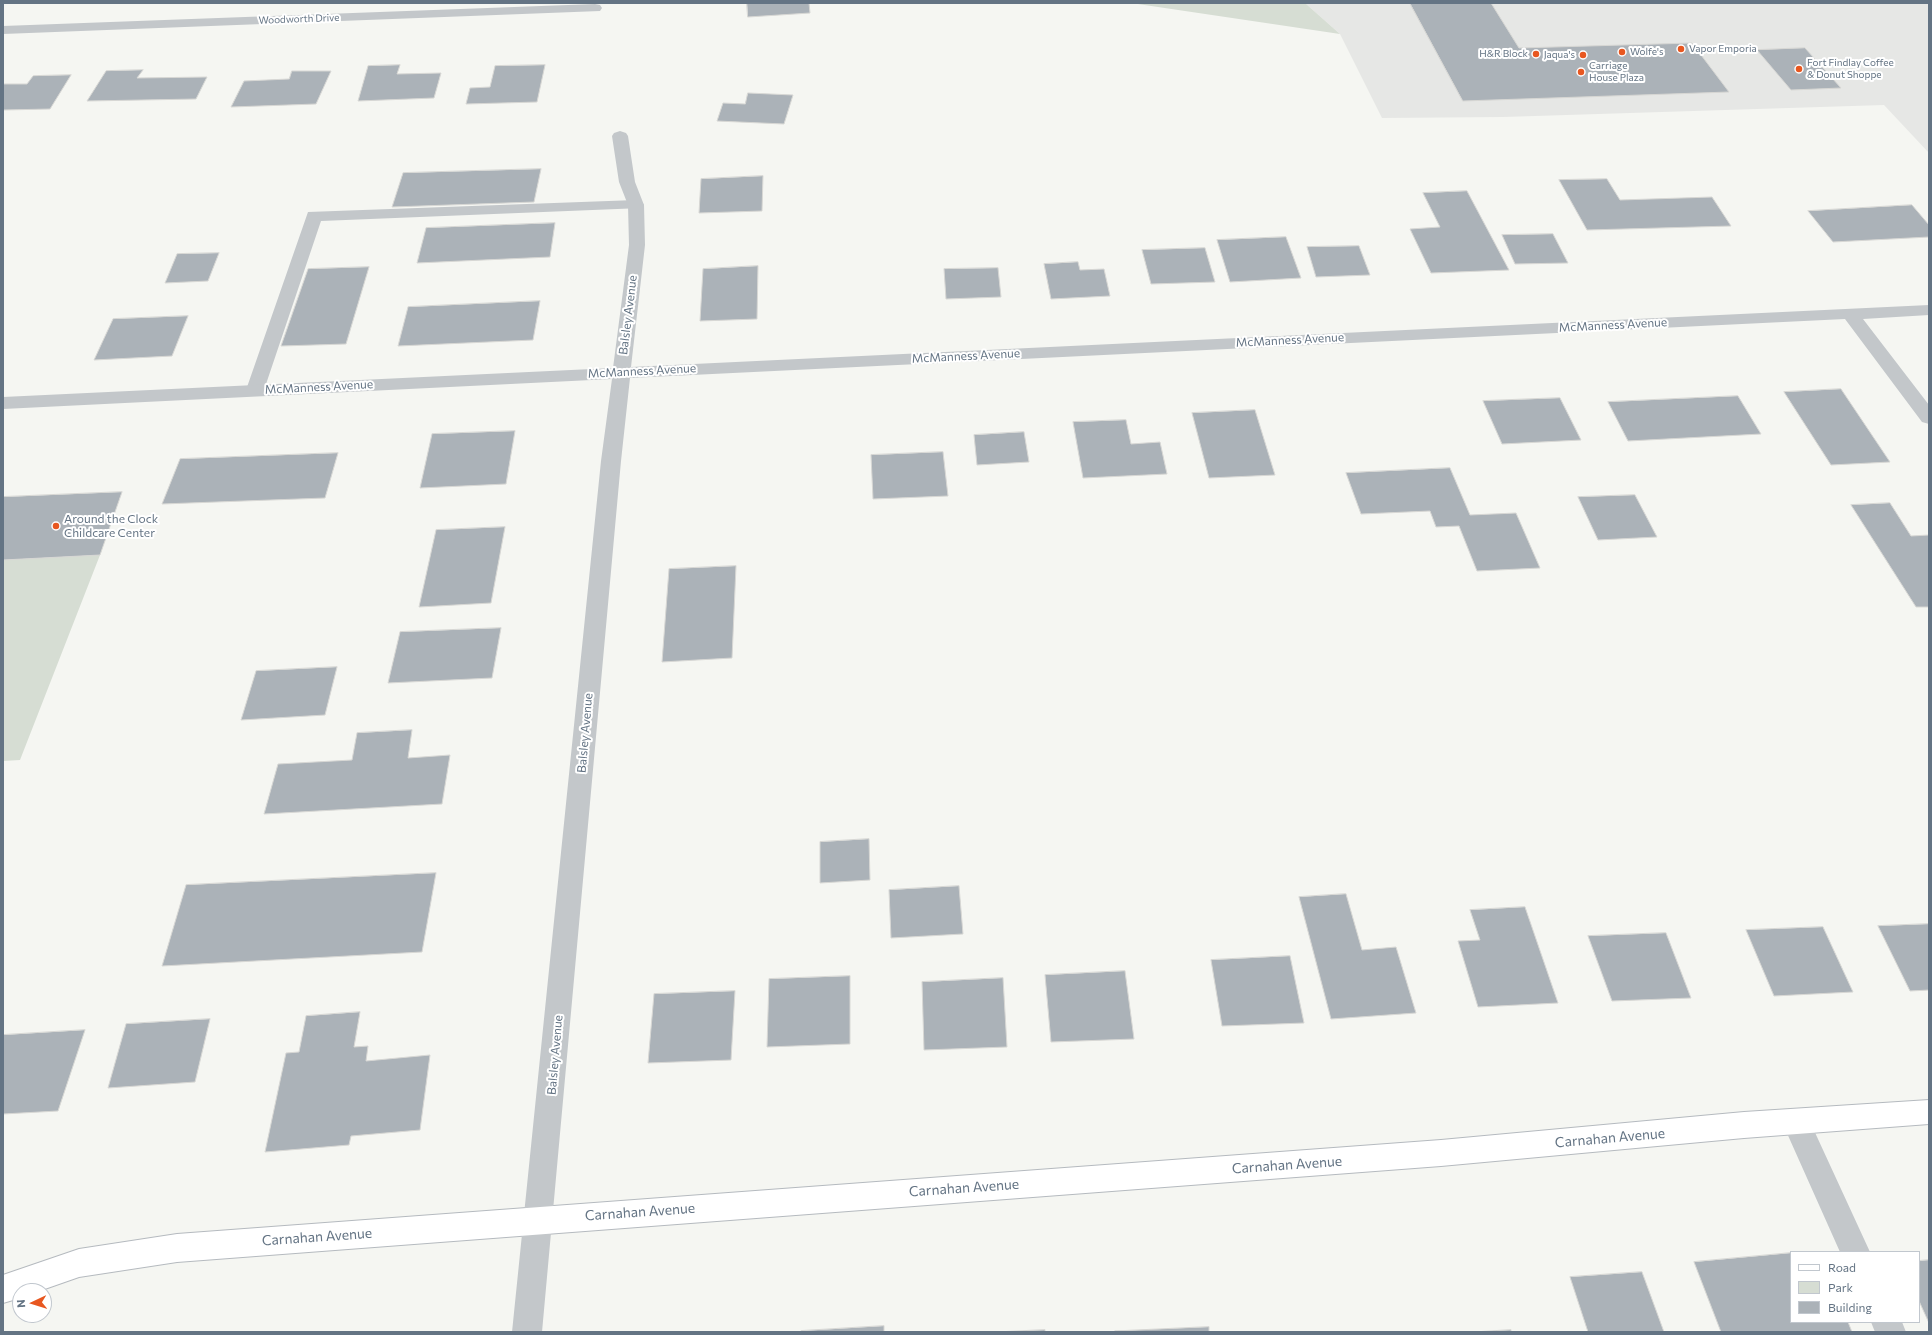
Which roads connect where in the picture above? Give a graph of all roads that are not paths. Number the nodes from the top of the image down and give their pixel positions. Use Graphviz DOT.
graph roads {
  1 [pos="595,8"];
  2 [pos="385,9"];
  3 [pos="3,30"];
  4 [pos="620,136"];
  5 [pos="636,205"];
  6 [pos="1929,310"];
  7 [pos="1850,314"];
  8 [pos="622,372"];
  9 [pos="255,390"];
  10 [pos="3,403"];
  11 [pos="1929,418"];
  12 [pos="1929,1112"];
  13 [pos="1796,1122"];
  14 [pos="539,1220"];
  15 [pos="1855,1251"];
  16 [pos="3,1289"];
  17 [pos="1886,1323"];
  18 [pos="527,1332"];
  19 [pos="1891,1332"];
  1 -- 2 [label="street, Woodworth Drive"];
  2 -- 3 [label="street, Woodworth Drive"];
  4 -- 5 [label="street, Balsley Avenue"];
  5 -- 8 [label="street, Balsley Avenue"];
  5 -- 9 [label="street"];
  6 -- 7 [label="street, McManness Avenue"];
  7 -- 8 [label="street, McManness Avenue"];
  7 -- 11 [label="street"];
  8 -- 9 [label="street, McManness Avenue"];
  8 -- 14 [label="street, Balsley Avenue"];
  9 -- 10 [label="street, McManness Avenue"];
  12 -- 13 [label="street, Carnahan Avenue"];
  13 -- 14 [label="street, Carnahan Avenue"];
  13 -- 15 [label="street"];
  14 -- 16 [label="street, Carnahan Avenue"];
  14 -- 18 [label="street, Balsley Avenue"];
  17 -- 19 [label="street"];
}
